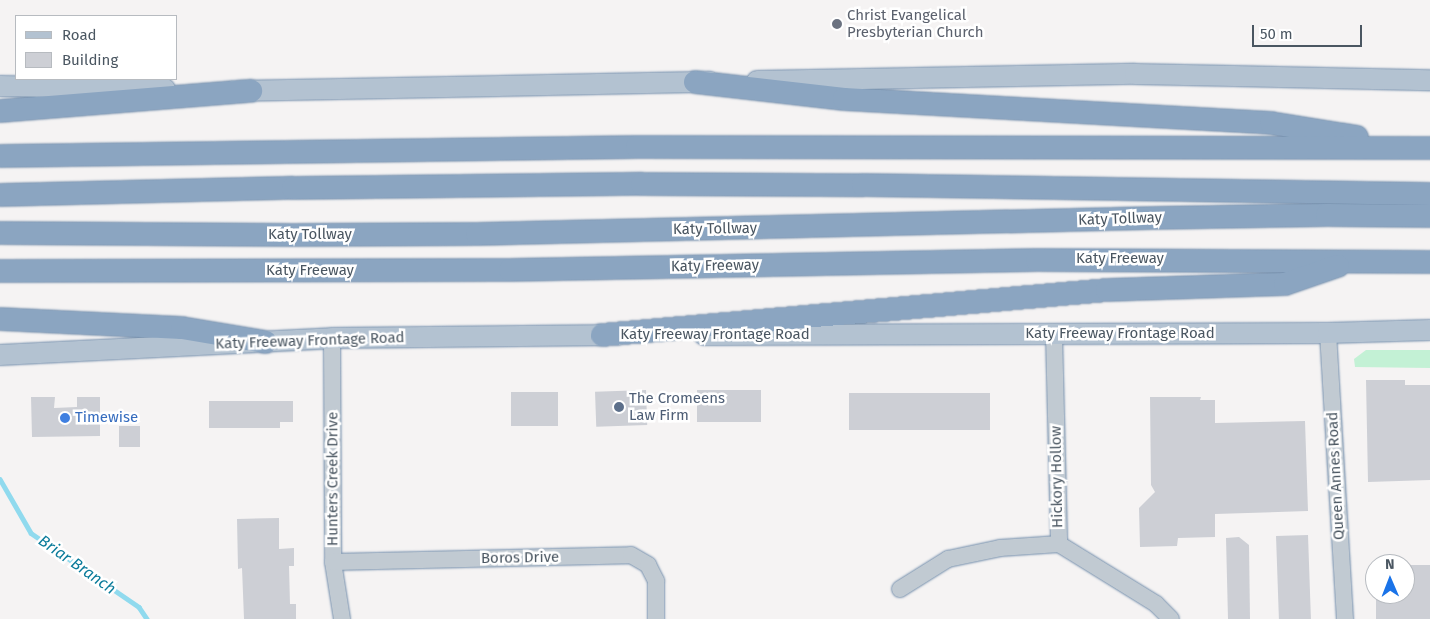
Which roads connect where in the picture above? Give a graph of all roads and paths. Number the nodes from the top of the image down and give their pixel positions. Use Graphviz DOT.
graph roads {
  1 [pos="1430,80"];
  2 [pos="695,82"];
  3 [pos="0,86"];
  4 [pos="251,91"];
  5 [pos="0,110"];
  6 [pos="1425,148"];
  7 [pos="0,156"];
  8 [pos="1430,194"];
  9 [pos="0,195"];
  10 [pos="1430,216"];
  11 [pos="0,233"];
  12 [pos="1356,260"];
  13 [pos="1430,262"];
  14 [pos="0,271"];
  15 [pos="0,319"];
  16 [pos="1430,330"];
  17 [pos="1328,333"];
  18 [pos="1054,334"];
  19 [pos="602,335"];
  20 [pos="332,338"];
  21 [pos="266,342"];
  22 [pos="0,355"];
  23 [pos="1059,544"];
  24 [pos="333,562"];
  25 [pos="900,589"];
  26 [pos="342,619"];
  27 [pos="656,619"];
  28 [pos="1171,619"];
  29 [pos="1345,619"];
  1 -- 2 [label="main road"];
  2 -- 4 [label="main road"];
  2 -- 6 [label="highway"];
  3 -- 4 [label="main road"];
  4 -- 5 [label="highway"];
  6 -- 7 [label="highway"];
  8 -- 9 [label="highway, Katy Tollway"];
  10 -- 11 [label="highway, Katy Tollway"];
  12 -- 13 [label="highway, Katy Freeway"];
  12 -- 14 [label="highway, Katy Freeway"];
  12 -- 19 [label="highway"];
  15 -- 21 [label="highway"];
  16 -- 17 [label="main road, Katy Freeway Frontage Road"];
  17 -- 18 [label="main road, Katy Freeway Frontage Road"];
  17 -- 29 [label="street, Queen Annes Road"];
  18 -- 19 [label="main road, Katy Freeway Frontage Road"];
  18 -- 23 [label="street, Hickory Hollow"];
  19 -- 20 [label="main road, Katy Freeway Frontage Road"];
  20 -- 21 [label="main road, Katy Freeway Frontage Road"];
  20 -- 24 [label="street, Hunters Creek Drive"];
  21 -- 22 [label="main road, Katy Freeway Frontage Road"];
  23 -- 25 [label="street"];
  23 -- 28 [label="street, Hickory Hollow"];
  24 -- 26 [label="street, Hunters Creek Drive"];
  24 -- 27 [label="street, Boros Drive"];
}
